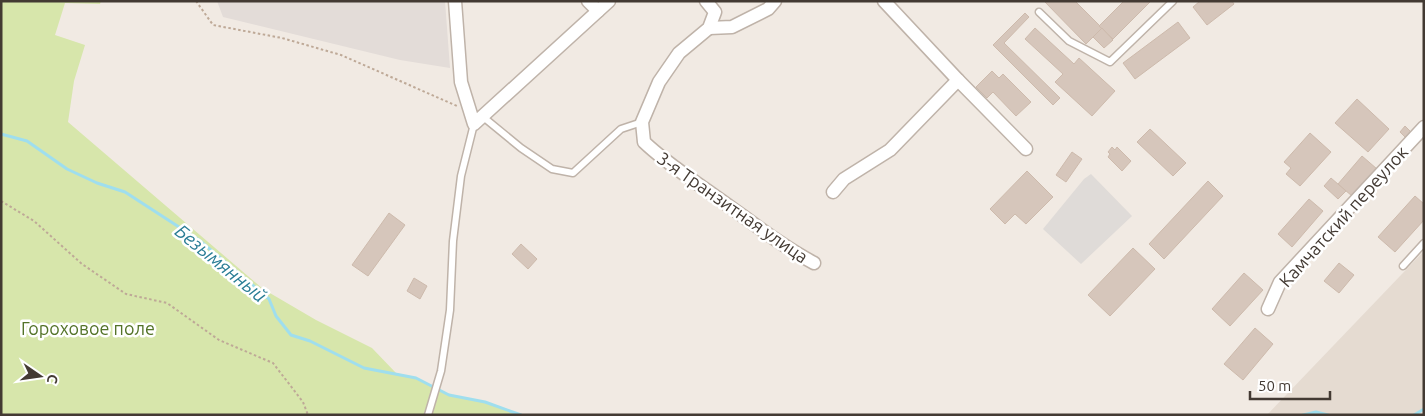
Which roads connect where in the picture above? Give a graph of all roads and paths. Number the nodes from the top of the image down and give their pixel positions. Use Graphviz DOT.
graph roads {
  1 [pos="196,1"];
  2 [pos="455,1"];
  3 [pos="588,1"];
  4 [pos="608,1"];
  5 [pos="706,1"];
  6 [pos="776,1"];
  7 [pos="884,1"];
  8 [pos="1173,1"];
  9 [pos="598,11"];
  10 [pos="1038,12"];
  11 [pos="709,28"];
  12 [pos="958,80"];
  13 [pos="476,117"];
  14 [pos="642,122"];
  15 [pos="1424,127"];
  16 [pos="1026,149"];
  17 [pos="833,192"];
  18 [pos="1,201"];
  19 [pos="1424,243"];
  20 [pos="814,264"];
  21 [pos="1403,266"];
  22 [pos="1268,309"];
  23 [pos="308,415"];
  24 [pos="428,415"];
  1 -- 13 [label="path"];
  2 -- 13 [label="street"];
  3 -- 9 [label="street"];
  4 -- 9 [label="street"];
  5 -- 11 [label="street"];
  6 -- 11 [label="street"];
  7 -- 12 [label="street"];
  8 -- 10 [label="lane"];
  9 -- 13 [label="street"];
  11 -- 14 [label="street"];
  12 -- 16 [label="street"];
  12 -- 17 [label="street"];
  13 -- 14 [label="lane"];
  13 -- 24 [label="lane"];
  14 -- 20 [label="street, 3-я Транзитная улица"];
  15 -- 22 [label="street, Камчатский переулок"];
  18 -- 23 [label="path"];
  19 -- 21 [label="lane"];
}
